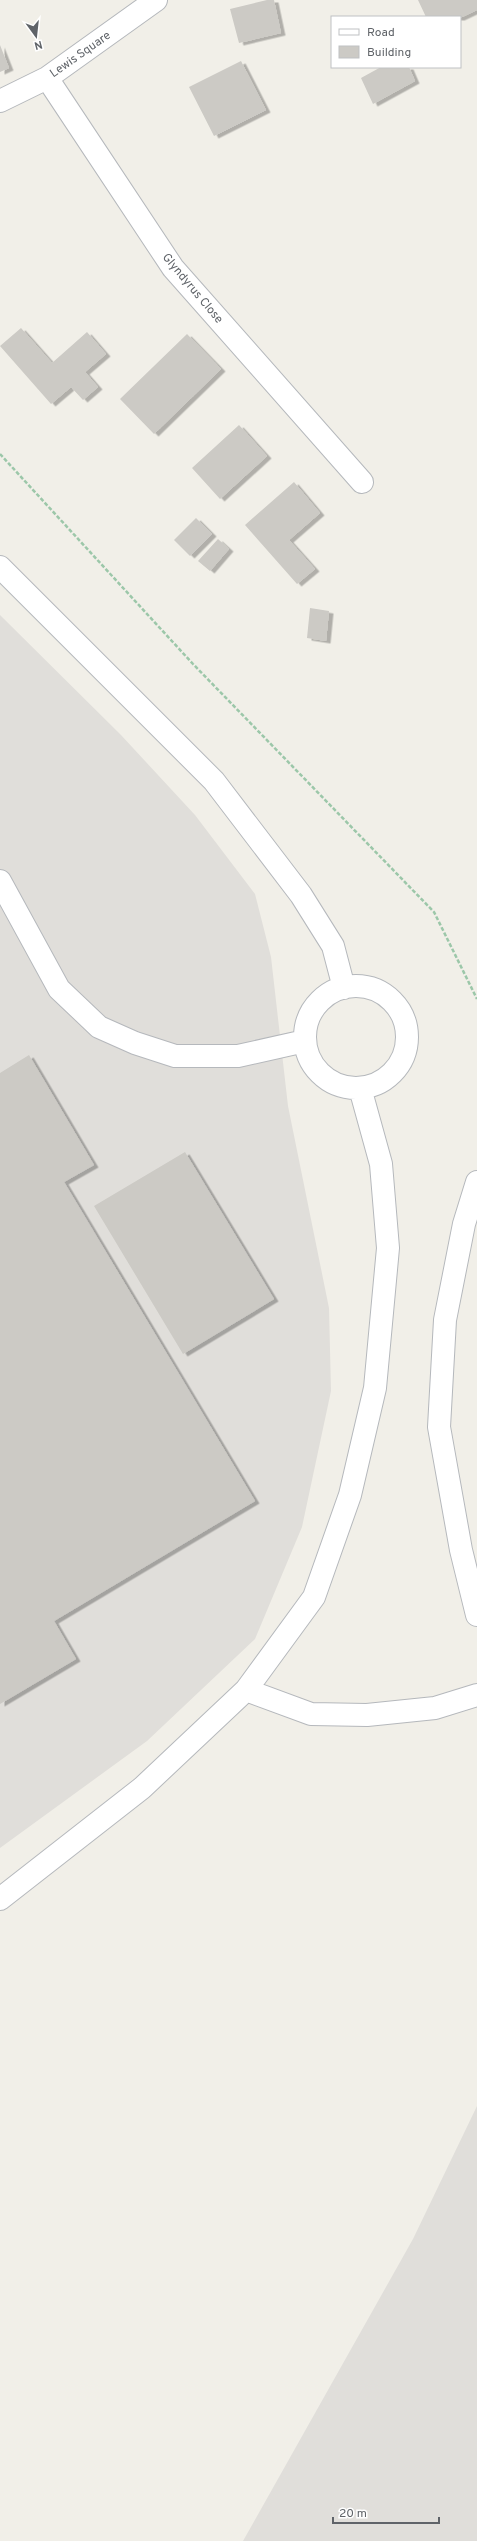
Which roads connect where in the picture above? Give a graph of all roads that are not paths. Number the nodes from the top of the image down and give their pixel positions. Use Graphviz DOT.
graph roads {
  1 [pos="156,0"];
  2 [pos="47,78"];
  3 [pos="0,101"];
  4 [pos="362,482"];
  5 [pos="0,567"];
  6 [pos="0,881"];
  7 [pos="344,988"];
  8 [pos="305,1041"];
  9 [pos="360,1088"];
  10 [pos="477,1182"];
  11 [pos="477,1615"];
  12 [pos="246,1690"];
  13 [pos="477,1695"];
  14 [pos="0,1899"];
  1 -- 2 [label="street, Lewis Square"];
  2 -- 3 [label="street, Lewis Square"];
  2 -- 4 [label="street, Glyndyrus Close"];
  5 -- 7 [label="street"];
  6 -- 8 [label="street"];
  7 -- 8 [label="street"];
  7 -- 9 [label="street"];
  8 -- 9 [label="street"];
  9 -- 12 [label="street"];
  10 -- 11 [label="street"];
  12 -- 13 [label="street"];
  12 -- 14 [label="street"];
}
